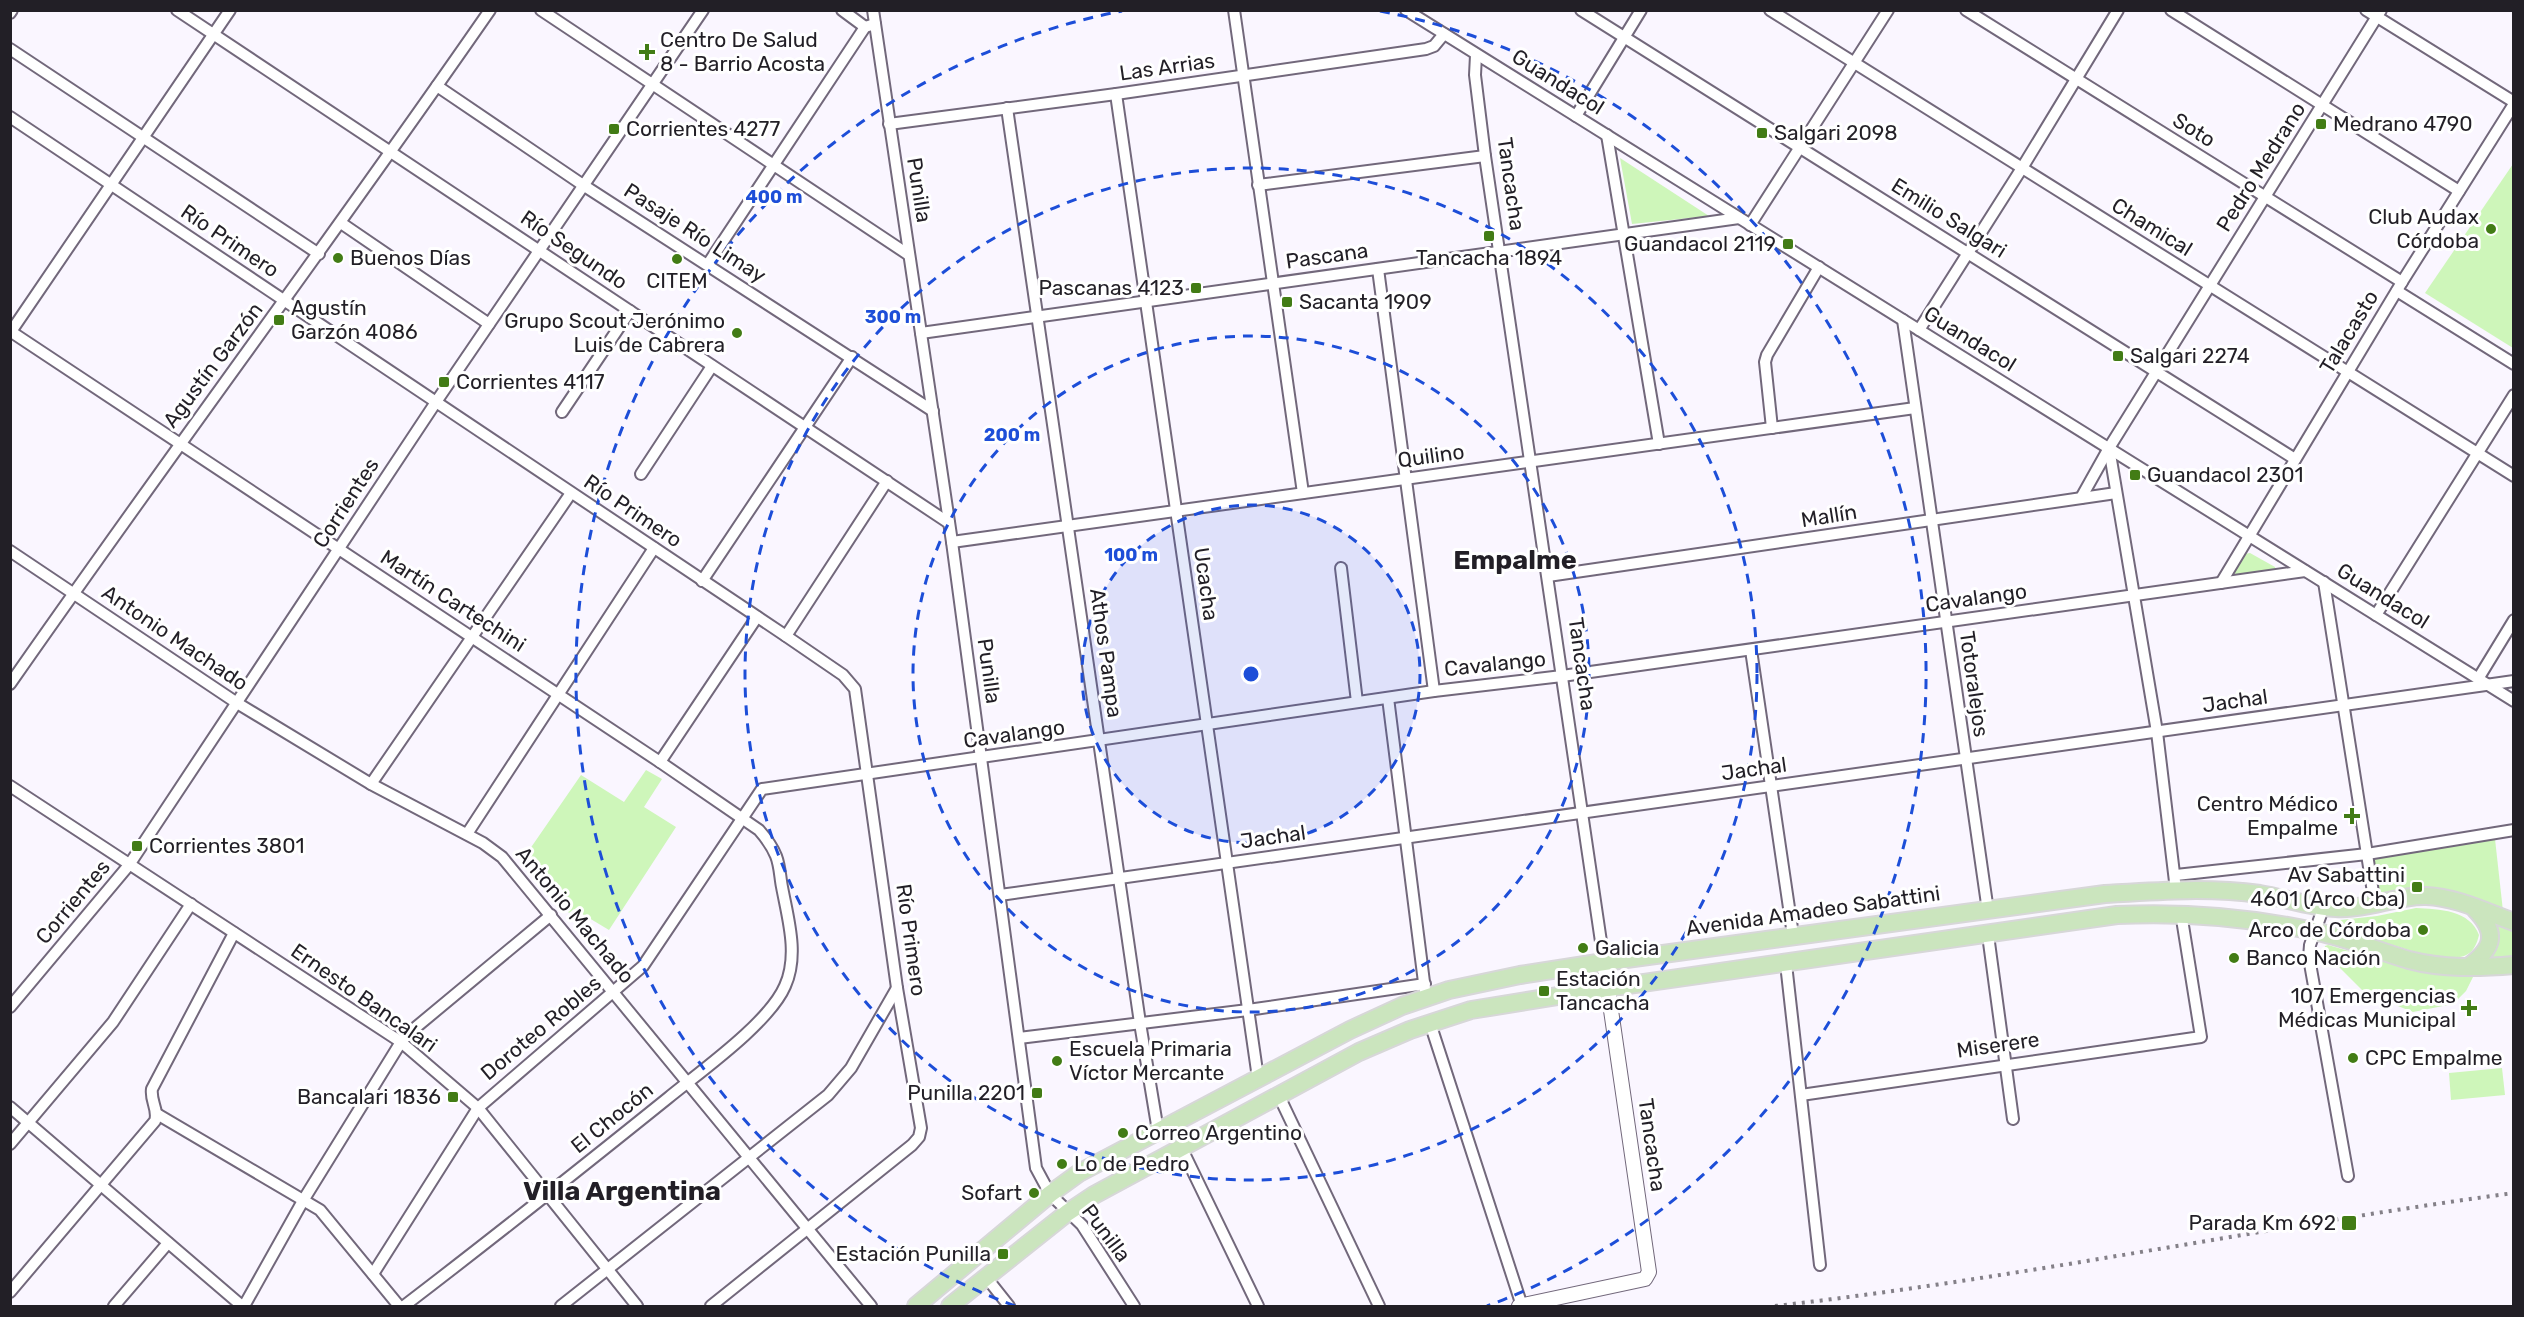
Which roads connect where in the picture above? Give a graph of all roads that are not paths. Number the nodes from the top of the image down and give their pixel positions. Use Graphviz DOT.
graph roads {
  1 [pos="177,10"];
  2 [pos="230,10"];
  3 [pos="490,10"];
  4 [pos="541,10"];
  5 [pos="703,10"];
  6 [pos="842,10"];
  7 [pos="873,10"];
  8 [pos="1234,10"];
  9 [pos="1406,10"];
  10 [pos="1581,10"];
  11 [pos="1641,10"];
  12 [pos="1770,10"];
  13 [pos="1888,10"];
  14 [pos="1966,10"];
  15 [pos="2118,10"];
  16 [pos="2171,10"];
  17 [pos="2366,10"];
  18 [pos="2379,14"];
  19 [pos="870,25"];
  20 [pos="1444,34"];
  21 [pos="214,35"];
  22 [pos="1624,38"];
  23 [pos="10,49"];
  24 [pos="1476,55"];
  25 [pos="1854,63"];
  26 [pos="1243,76"];
  27 [pos="2076,80"];
  28 [pos="651,84"];
  29 [pos="437,86"];
  30 [pos="1116,94"];
  31 [pos="2514,103"];
  32 [pos="2322,105"];
  33 [pos="1007,108"];
  34 [pos="1576,116"];
  35 [pos="10,117"];
  36 [pos="889,124"];
  37 [pos="1607,135"];
  38 [pos="144,138"];
  39 [pos="1800,148"];
  40 [pos="390,152"];
  41 [pos="1485,156"];
  42 [pos="773,165"];
  43 [pos="2022,168"];
  44 [pos="111,185"];
  45 [pos="583,185"];
  46 [pos="1258,185"];
  47 [pos="2459,190"];
  48 [pos="2265,197"];
  49 [pos="1739,218"];
  50 [pos="341,223"];
  51 [pos="1750,225"];
  52 [pos="1623,234"];
  53 [pos="539,250"];
  54 [pos="1499,252"];
  55 [pos="319,254"];
  56 [pos="1969,254"];
  57 [pos="909,255"];
  58 [pos="708,264"];
  59 [pos="1819,267"];
  60 [pos="1378,268"];
  61 [pos="1272,283"];
  62 [pos="2210,286"];
  63 [pos="2399,286"];
  64 [pos="285,301"];
  65 [pos="1146,301"];
  66 [pos="630,311"];
  67 [pos="1037,316"];
  68 [pos="1903,320"];
  69 [pos="489,324"];
  70 [pos="1920,330"];
  71 [pos="11,332"];
  72 [pos="921,333"];
  73 [pos="852,357"];
  74 [pos="2514,364"];
  75 [pos="712,366"];
  76 [pos="2157,371"];
  77 [pos="2348,372"];
  78 [pos="2514,395"];
  79 [pos="436,402"];
  80 [pos="1915,408"];
  81 [pos="933,411"];
  82 [pos="562,412"];
  83 [pos="805,427"];
  84 [pos="1772,428"];
  85 [pos="179,444"];
  86 [pos="1659,444"];
  87 [pos="2109,448"];
  88 [pos="2477,453"];
  89 [pos="2295,459"];
  90 [pos="1530,462"];
  91 [pos="641,474"];
  92 [pos="2514,476"];
  93 [pos="1406,479"];
  94 [pos="886,481"];
  95 [pos="571,493"];
  96 [pos="2116,493"];
  97 [pos="1303,494"];
  98 [pos="2081,498"];
  99 [pos="1176,511"];
  100 [pos="1931,520"];
  101 [pos="949,523"];
  102 [pos="1068,526"];
  103 [pos="2250,536"];
  104 [pos="952,542"];
  105 [pos="654,548"];
  106 [pos="339,549"];
  107 [pos="10,551"];
  108 [pos="1341,568"];
  109 [pos="2305,571"];
  110 [pos="1548,576"];
  111 [pos="702,581"];
  112 [pos="2324,582"];
  113 [pos="2222,583"];
  114 [pos="73,593"];
  115 [pos="2134,595"];
  116 [pos="2376,615"];
  117 [pos="757,617"];
  118 [pos="2514,620"];
  119 [pos="1946,622"];
  120 [pos="786,636"];
  121 [pos="472,637"];
  122 [pos="1751,650"];
  123 [pos="1562,676"];
  124 [pos="2514,681"];
  125 [pos="2483,682"];
  126 [pos="10,684"];
  127 [pos="1434,691"];
  128 [pos="558,694"];
  129 [pos="1388,698"];
  130 [pos="2514,701"];
  131 [pos="1357,702"];
  132 [pos="237,703"];
  133 [pos="2343,705"];
  134 [pos="1207,725"];
  135 [pos="2157,732"];
  136 [pos="1099,741"];
  137 [pos="981,758"];
  138 [pos="1966,759"];
  139 [pos="660,762"];
  140 [pos="868,774"];
  141 [pos="371,784"];
  142 [pos="10,786"];
  143 [pos="1772,786"];
  144 [pos="762,789"];
  145 [pos="1583,813"];
  146 [pos="741,818"];
  147 [pos="2514,830"];
  148 [pos="467,834"];
  149 [pos="1404,838"];
  150 [pos="2367,854"];
  151 [pos="1227,863"];
  152 [pos="129,865"];
  153 [pos="1119,879"];
  154 [pos="2176,883"];
  155 [pos="1000,895"];
  156 [pos="191,904"];
  157 [pos="2375,905"];
  158 [pos="2324,906"];
  159 [pos="2475,908"];
  160 [pos="1988,911"];
  161 [pos="2181,913"];
  162 [pos="550,915"];
  163 [pos="2514,922"];
  164 [pos="2316,932"];
  165 [pos="234,933"];
  166 [pos="1793,935"];
  167 [pos="1988,935"];
  168 [pos="791,961"];
  169 [pos="1604,962"];
  170 [pos="1786,964"];
  171 [pos="2514,965"];
  172 [pos="2468,967"];
  173 [pos="897,988"];
  174 [pos="1608,988"];
  175 [pos="1425,990"];
  176 [pos="614,992"];
  177 [pos="10,1007"];
  178 [pos="1248,1010"];
  179 [pos="1140,1023"];
  180 [pos="1430,1023"];
  181 [pos="1019,1038"];
  182 [pos="401,1042"];
  183 [pos="2006,1065"];
  184 [pos="1258,1078"];
  185 [pos="687,1082"];
  186 [pos="1801,1095"];
  187 [pos="1279,1096"];
  188 [pos="10,1107"];
  189 [pos="478,1108"];
  190 [pos="157,1114"];
  191 [pos="2013,1119"];
  192 [pos="28,1123"];
  193 [pos="1158,1131"];
  194 [pos="10,1144"];
  195 [pos="1181,1147"];
  196 [pos="749,1159"];
  197 [pos="2348,1176"];
  198 [pos="101,1186"];
  199 [pos="1050,1194"];
  200 [pos="548,1195"];
  201 [pos="304,1199"];
  202 [pos="1067,1213"];
  203 [pos="807,1230"];
  204 [pos="168,1243"];
  205 [pos="1820,1265"];
  206 [pos="608,1270"];
  207 [pos="373,1274"];
  208 [pos="986,1277"];
  209 [pos="10,1292"];
  210 [pos="114,1306"];
  211 [pos="243,1306"];
  212 [pos="399,1306"];
  213 [pos="404,1306"];
  214 [pos="561,1306"];
  215 [pos="637,1306"];
  216 [pos="711,1306"];
  217 [pos="871,1306"];
  218 [pos="916,1306"];
  219 [pos="950,1306"];
  220 [pos="1009,1306"];
  221 [pos="1134,1306"];
  222 [pos="1258,1306"];
  223 [pos="1379,1306"];
  224 [pos="1520,1306"];
  1 -- 21 [label="street, Río Segundo"];
  2 -- 21 [label="street"];
  3 -- 29 [label="street, Agustín Garzón"];
  4 -- 28 [label="street"];
  5 -- 28 [label="street, Corrientes"];
  6 -- 19 [label="street"];
  7 -- 19 [label="street, Punilla"];
  8 -- 26 [label="street"];
  9 -- 20 [label="street, Guandacol"];
  10 -- 22 [label="street, Emilio Salgari"];
  11 -- 22 [label="street"];
  12 -- 25 [label="street, Chamical"];
  13 -- 25 [label="street"];
  14 -- 27 [label="street, Soto"];
  15 -- 27 [label="street"];
  16 -- 32 [label="street"];
  17 -- 18 [label="street"];
  18 -- 31 [label="street"];
  18 -- 32 [label="street, Pedro Medrano"];
  19 -- 36 [label="street, Punilla"];
  19 -- 42 [label="street"];
  20 -- 24 [label="street, Guandacol"];
  20 -- 26 [label="street, Las Arrias"];
  21 -- 38 [label="street"];
  21 -- 40 [label="street, Río Segundo"];
  22 -- 34 [label="street"];
  22 -- 39 [label="street, Emilio Salgari"];
  23 -- 38 [label="street"];
  24 -- 34 [label="street, Guandacol"];
  24 -- 41 [label="street, Tancacha"];
  25 -- 39 [label="street"];
  25 -- 43 [label="street, Chamical"];
  26 -- 30 [label="street, Las Arrias"];
  26 -- 46 [label="street"];
  27 -- 43 [label="street"];
  27 -- 48 [label="street, Soto"];
  28 -- 42 [label="street"];
  28 -- 45 [label="street, Corrientes"];
  29 -- 40 [label="street, Agustín Garzón"];
  29 -- 45 [label="street, Pasaje Río Limay"];
  30 -- 33 [label="street, Las Arrias"];
  30 -- 65 [label="street, Ucacha"];
  31 -- 47 [label="street, Talacasto"];
  32 -- 47 [label="street"];
  32 -- 48 [label="street, Pedro Medrano"];
  33 -- 36 [label="street, Las Arrias"];
  33 -- 67 [label="street, Athos Pampa"];
  34 -- 37 [label="street, Guandacol"];
  35 -- 44 [label="street, Río Primero"];
  36 -- 57 [label="street, Punilla"];
  37 -- 49 [label="street, Guandacol"];
  37 -- 52 [label="street"];
  38 -- 44 [label="street"];
  38 -- 55 [label="street"];
  39 -- 51 [label="street"];
  39 -- 56 [label="street, Emilio Salgari"];
  40 -- 50 [label="street, Agustín Garzón"];
  40 -- 53 [label="street, Río Segundo"];
  41 -- 46 [label="street"];
  41 -- 54 [label="street, Tancacha"];
  42 -- 57 [label="street"];
  42 -- 58 [label="street"];
  43 -- 56 [label="street"];
  43 -- 62 [label="street, Chamical"];
  44 -- 64 [label="street, Río Primero"];
  44 -- 71 [label="street"];
  45 -- 53 [label="street, Corrientes"];
  45 -- 58 [label="street, Pasaje Río Limay"];
  46 -- 61 [label="street"];
  47 -- 63 [label="street, Talacasto"];
  48 -- 62 [label="street, Pedro Medrano"];
  48 -- 63 [label="street, Soto"];
  49 -- 51 [label="street, Guandacol"];
  49 -- 52 [label="street, Pascana"];
  50 -- 55 [label="street, Agustín Garzón"];
  50 -- 69 [label="street"];
  51 -- 59 [label="street, Guandacol"];
  52 -- 54 [label="street, Pascana"];
  52 -- 86 [label="street"];
  53 -- 66 [label="street, Río Segundo"];
  53 -- 69 [label="street, Corrientes"];
  54 -- 60 [label="street, Pascana"];
  54 -- 90 [label="street, Tancacha"];
  55 -- 64 [label="street, Agustín Garzón"];
  56 -- 70 [label="street"];
  56 -- 76 [label="street, Emilio Salgari"];
  57 -- 72 [label="street, Punilla"];
  58 -- 73 [label="street, Pasaje Río Limay"];
  59 -- 68 [label="street, Guandacol"];
  59 -- 84 [label="street"];
  60 -- 61 [label="street, Pascana"];
  60 -- 93 [label="street"];
  61 -- 65 [label="street, Pascana"];
  61 -- 97 [label="street"];
  62 -- 76 [label="street, Pedro Medrano"];
  62 -- 77 [label="street, Chamical"];
  63 -- 74 [label="street, Soto"];
  63 -- 77 [label="street, Talacasto"];
  64 -- 79 [label="street, Río Primero"];
  64 -- 85 [label="street, Agustín Garzón"];
  65 -- 67 [label="street, Pascana"];
  65 -- 99 [label="street, Ucacha"];
  66 -- 75 [label="street, Río Segundo"];
  66 -- 82 [label="street"];
  67 -- 72 [label="street, Pascana"];
  67 -- 102 [label="street, Athos Pampa"];
  68 -- 70 [label="street, Guandacol"];
  68 -- 80 [label="street, Totoralejos"];
  69 -- 79 [label="street, Corrientes"];
  70 -- 87 [label="street, Guandacol"];
  71 -- 85 [label="street, Martín Cartechini"];
  72 -- 81 [label="street, Punilla"];
  73 -- 81 [label="street, Pasaje Río Limay"];
  73 -- 83 [label="street"];
  75 -- 83 [label="street, Río Segundo"];
  75 -- 91 [label="street"];
  76 -- 87 [label="street, Pedro Medrano"];
  76 -- 89 [label="street, Emilio Salgari"];
  77 -- 88 [label="street, Chamical"];
  77 -- 89 [label="street, Talacasto"];
  78 -- 88 [label="street"];
  79 -- 95 [label="street, Río Primero"];
  79 -- 106 [label="street, Corrientes"];
  80 -- 84 [label="street, Quilino"];
  80 -- 100 [label="street, Totoralejos"];
  81 -- 101 [label="street, Punilla"];
  83 -- 94 [label="street, Río Segundo"];
  83 -- 111 [label="street"];
  84 -- 86 [label="street, Quilino"];
  85 -- 106 [label="street, Martín Cartechini"];
  85 -- 114 [label="street, Agustín Garzón"];
  86 -- 90 [label="street, Quilino"];
  87 -- 96 [label="street"];
  87 -- 98 [label="street, Pedro Medrano"];
  87 -- 103 [label="street, Guandacol"];
  88 -- 92 [label="street, Chamical"];
  88 -- 116 [label="street"];
  89 -- 103 [label="street, Talacasto"];
  90 -- 93 [label="street, Quilino"];
  90 -- 110 [label="street, Tancacha"];
  93 -- 97 [label="street, Quilino"];
  93 -- 127 [label="street"];
  94 -- 101 [label="street, Río Segundo"];
  94 -- 120 [label="street"];
  95 -- 105 [label="street, Río Primero"];
  95 -- 121 [label="street"];
  96 -- 98 [label="street, Mallín"];
  96 -- 115 [label="street"];
  97 -- 99 [label="street, Quilino"];
  98 -- 100 [label="street, Mallín"];
  99 -- 102 [label="street, Quilino"];
  99 -- 134 [label="street, Ucacha"];
  100 -- 110 [label="street, Mallín"];
  100 -- 119 [label="street, Totoralejos"];
  101 -- 104 [label="street, Punilla"];
  102 -- 104 [label="street, Quilino"];
  102 -- 136 [label="street, Athos Pampa"];
  103 -- 109 [label="street, Guandacol"];
  103 -- 113 [label="street, Talacasto"];
  104 -- 137 [label="street, Punilla"];
  105 -- 111 [label="street, Río Primero"];
  105 -- 128 [label="street"];
  106 -- 121 [label="street, Martín Cartechini"];
  106 -- 132 [label="street, Corrientes"];
  107 -- 114 [label="street, Antonio Machado"];
  108 -- 131 [label="street"];
  109 -- 112 [label="street, Guandacol"];
  109 -- 113 [label="street, Cavalango"];
  110 -- 123 [label="street, Tancacha"];
  111 -- 117 [label="street, Río Primero"];
  112 -- 116 [label="street, Guandacol"];
  112 -- 133 [label="street"];
  113 -- 115 [label="street, Cavalango"];
  114 -- 126 [label="street, Agustín Garzón"];
  114 -- 132 [label="street, Antonio Machado"];
  115 -- 119 [label="street, Cavalango"];
  115 -- 135 [label="street"];
  116 -- 125 [label="street, Guandacol"];
  117 -- 120 [label="street, Río Primero"];
  117 -- 139 [label="street"];
  118 -- 125 [label="street"];
  119 -- 122 [label="street, Cavalango"];
  119 -- 138 [label="street, Totoralejos"];
  120 -- 140 [label="street, Río Primero"];
  121 -- 128 [label="street, Martín Cartechini"];
  121 -- 141 [label="street"];
  122 -- 123 [label="street, Cavalango"];
  122 -- 143 [label="street"];
  123 -- 127 [label="street, Cavalango"];
  123 -- 145 [label="street, Tancacha"];
  124 -- 125 [label="street, Jachal"];
  125 -- 130 [label="street, Guandacol"];
  125 -- 133 [label="street, Jachal"];
  127 -- 129 [label="street, Cavalango"];
  128 -- 139 [label="street, Martín Cartechini"];
  128 -- 148 [label="street"];
  129 -- 131 [label="street, Cavalango"];
  129 -- 149 [label="street"];
  131 -- 134 [label="street, Cavalango"];
  132 -- 141 [label="street, Antonio Machado"];
  132 -- 152 [label="street, Corrientes"];
  133 -- 135 [label="street, Jachal"];
  133 -- 150 [label="street"];
  134 -- 136 [label="street, Cavalango"];
  134 -- 151 [label="street, Ucacha"];
  135 -- 138 [label="street, Jachal"];
  135 -- 154 [label="street"];
  136 -- 137 [label="street, Cavalango"];
  136 -- 153 [label="street, Athos Pampa"];
  137 -- 140 [label="street, Cavalango"];
  137 -- 155 [label="street, Punilla"];
  138 -- 143 [label="street, Jachal"];
  138 -- 160 [label="street, Totoralejos"];
  139 -- 146 [label="street, Martín Cartechini"];
  140 -- 144 [label="street, Cavalango"];
  140 -- 173 [label="street, Río Primero"];
  141 -- 148 [label="street, Antonio Machado"];
  142 -- 152 [label="street, Ernesto Bancalari"];
  143 -- 145 [label="street, Jachal"];
  143 -- 166 [label="street"];
  144 -- 146 [label="street, Doroteo Robles"];
  145 -- 149 [label="street, Jachal"];
  145 -- 169 [label="street, Tancacha"];
  146 -- 168 [label="street, Martín Cartechini"];
  146 -- 176 [label="street, Doroteo Robles"];
  147 -- 150 [label="street"];
  148 -- 162 [label="street, Antonio Machado"];
  149 -- 151 [label="street, Jachal"];
  149 -- 175 [label="street"];
  150 -- 154 [label="street"];
  150 -- 157 [label="street"];
  151 -- 153 [label="street, Jachal"];
  151 -- 178 [label="street, Ucacha"];
  152 -- 156 [label="street, Ernesto Bancalari"];
  152 -- 177 [label="street, Corrientes"];
  153 -- 155 [label="street, Jachal"];
  153 -- 179 [label="street, Athos Pampa"];
  154 -- 158 [label="main road, Avenida Amadeo Sabattini"];
  154 -- 160 [label="main road, Avenida Amadeo Sabattini"];
  155 -- 181 [label="street, Punilla"];
  156 -- 165 [label="street, Ernesto Bancalari"];
  156 -- 192 [label="street"];
  157 -- 158 [label="main road, Avenida Amadeo Sabattini"];
  157 -- 159 [label="main road, Avenida Amadeo Sabattini"];
  158 -- 164 [label="street"];
  159 -- 163 [label="main road, Avenida Amadeo Sabattini"];
  159 -- 172 [label="main road"];
  160 -- 166 [label="main road, Avenida Amadeo Sabattini"];
  161 -- 164 [label="main road"];
  161 -- 167 [label="main road"];
  161 -- 183 [label="street, Miserere"];
  162 -- 176 [label="street, Antonio Machado"];
  162 -- 182 [label="street"];
  164 -- 172 [label="main road"];
  164 -- 197 [label="street"];
  165 -- 182 [label="street, Ernesto Bancalari"];
  165 -- 190 [label="street"];
  166 -- 169 [label="main road, Avenida Amadeo Sabattini"];
  167 -- 170 [label="main road"];
  167 -- 183 [label="street"];
  168 -- 185 [label="street, El Chocón"];
  169 -- 174 [label="street, Tancacha"];
  169 -- 175 [label="main road, Avenida Amadeo Sabattini"];
  170 -- 174 [label="main road"];
  170 -- 186 [label="street"];
  171 -- 172 [label="main road"];
  173 -- 196 [label="street"];
  173 -- 203 [label="street, Río Primero"];
  174 -- 180 [label="main road"];
  174 -- 224 [label="street, Tancacha"];
  175 -- 178 [label="street"];
  175 -- 184 [label="main road, Avenida Amadeo Sabattini"];
  176 -- 185 [label="street, Antonio Machado"];
  176 -- 189 [label="street, Doroteo Robles"];
  178 -- 179 [label="street"];
  178 -- 184 [label="street, Ucacha"];
  179 -- 181 [label="street"];
  179 -- 193 [label="street, Athos Pampa"];
  180 -- 187 [label="main road"];
  180 -- 224 [label="street"];
  181 -- 199 [label="street, Punilla"];
  182 -- 189 [label="street, Ernesto Bancalari"];
  182 -- 201 [label="street"];
  183 -- 186 [label="street, Miserere"];
  183 -- 191 [label="street"];
  184 -- 193 [label="main road, Avenida Amadeo Sabattini"];
  185 -- 196 [label="street, Antonio Machado"];
  185 -- 200 [label="street, El Chocón"];
  186 -- 205 [label="street"];
  187 -- 195 [label="main road"];
  187 -- 223 [label="street"];
  188 -- 192 [label="street"];
  189 -- 200 [label="street, Ernesto Bancalari"];
  189 -- 207 [label="street, Doroteo Robles"];
  190 -- 198 [label="street"];
  190 -- 201 [label="street"];
  192 -- 194 [label="street"];
  192 -- 198 [label="street"];
  193 -- 199 [label="main road, Avenida Amadeo Sabattini"];
  195 -- 202 [label="main road"];
  195 -- 222 [label="street"];
  196 -- 203 [label="street, Antonio Machado"];
  196 -- 206 [label="street"];
  198 -- 204 [label="street"];
  198 -- 209 [label="street"];
  199 -- 202 [label="street, Punilla"];
  199 -- 218 [label="main road, Avenida Amadeo Sabattini"];
  200 -- 206 [label="street, Ernesto Bancalari"];
  200 -- 213 [label="street, El Chocón"];
  201 -- 207 [label="street"];
  201 -- 211 [label="street"];
  202 -- 208 [label="main road"];
  202 -- 221 [label="street, Punilla"];
  203 -- 216 [label="street"];
  203 -- 217 [label="street, Antonio Machado"];
  204 -- 210 [label="street"];
  204 -- 211 [label="street"];
  206 -- 214 [label="street"];
  206 -- 215 [label="street, Ernesto Bancalari"];
  207 -- 212 [label="street"];
  208 -- 219 [label="main road"];
  208 -- 220 [label="street"];
}
